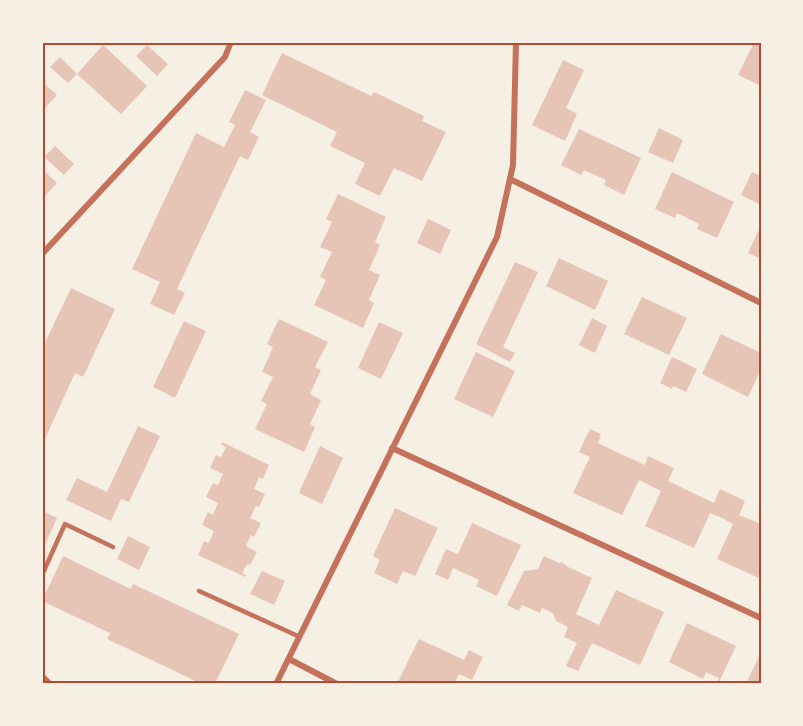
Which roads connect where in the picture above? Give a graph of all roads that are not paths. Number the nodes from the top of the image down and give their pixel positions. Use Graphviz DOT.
graph roads {
  1 [pos="231,42"];
  2 [pos="516,42"];
  3 [pos="510,179"];
  4 [pos="42,254"];
  5 [pos="761,303"];
  6 [pos="392,448"];
  7 [pos="113,547"];
  8 [pos="42,575"];
  9 [pos="199,591"];
  10 [pos="761,618"];
  11 [pos="300,637"];
  12 [pos="289,658"];
  13 [pos="42,676"];
  14 [pos="50,684"];
  15 [pos="276,684"];
  16 [pos="337,684"];
  1 -- 4 [label="street"];
  2 -- 3 [label="street"];
  3 -- 5 [label="street"];
  3 -- 6 [label="street"];
  6 -- 10 [label="street"];
  6 -- 11 [label="street"];
  7 -- 8 [label="lane"];
  9 -- 11 [label="lane"];
  11 -- 12 [label="street"];
  12 -- 15 [label="street"];
  12 -- 16 [label="street"];
  13 -- 14 [label="street"];
}
